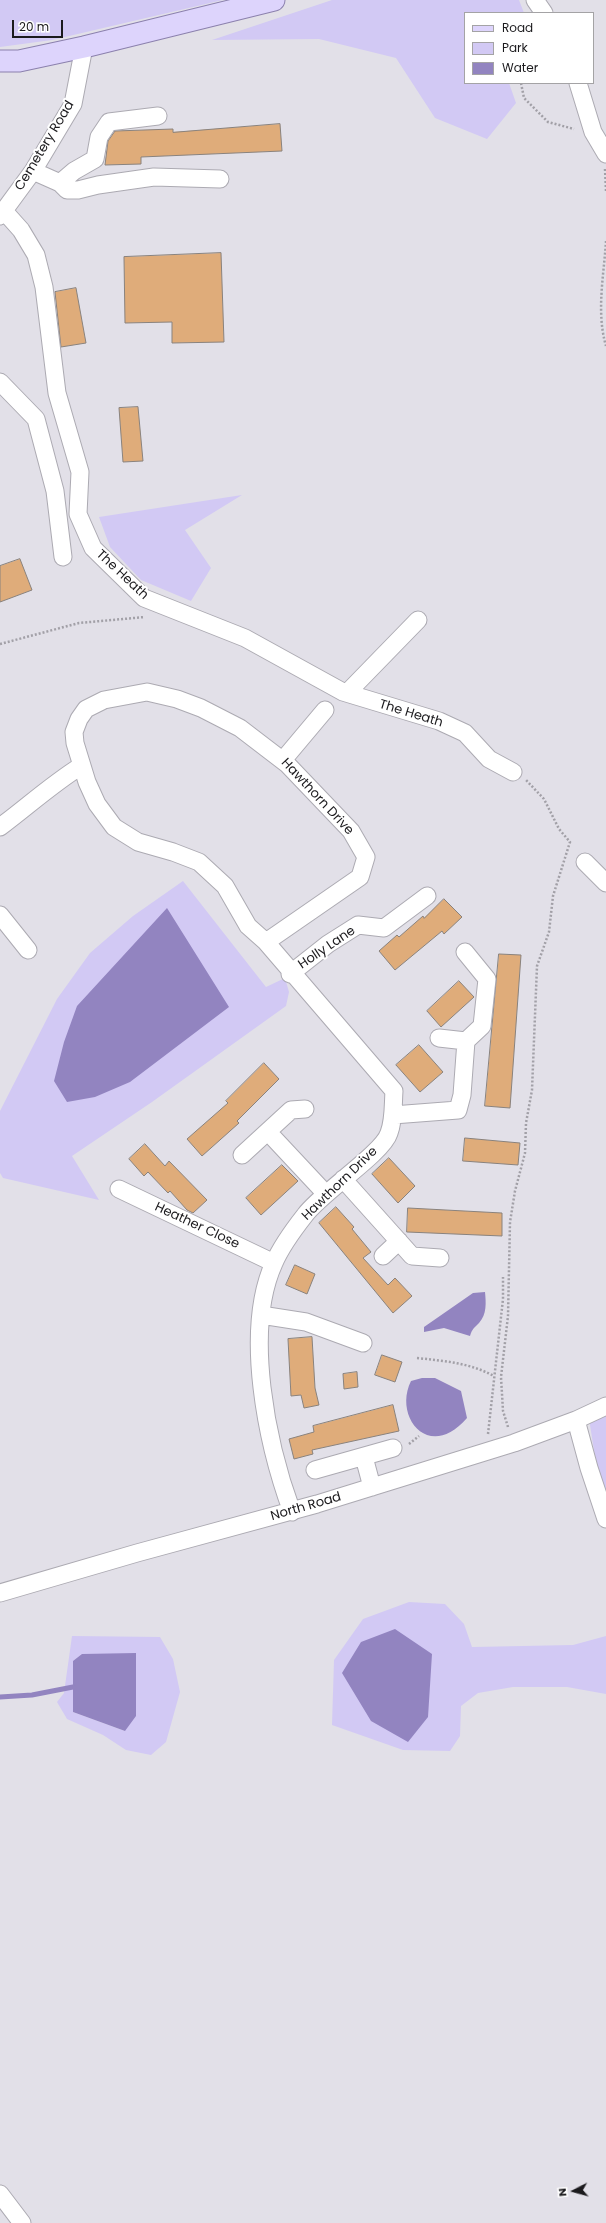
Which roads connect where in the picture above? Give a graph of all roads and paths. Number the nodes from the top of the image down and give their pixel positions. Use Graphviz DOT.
graph roads {
  1 [pos="274,0"];
  2 [pos="535,0"];
  3 [pos="543,12"];
  4 [pos="84,47"];
  5 [pos="0,61"];
  6 [pos="520,84"];
  7 [pos="578,84"];
  8 [pos="158,116"];
  9 [pos="577,132"];
  10 [pos="606,154"];
  11 [pos="606,162"];
  12 [pos="33,171"];
  13 [pos="220,179"];
  14 [pos="60,183"];
  15 [pos="606,191"];
  16 [pos="2,214"];
  17 [pos="606,241"];
  18 [pos="606,346"];
  19 [pos="0,382"];
  20 [pos="63,557"];
  21 [pos="150,616"];
  22 [pos="418,620"];
  23 [pos="0,644"];
  24 [pos="346,693"];
  25 [pos="325,710"];
  26 [pos="283,760"];
  27 [pos="81,766"];
  28 [pos="513,772"];
  29 [pos="0,827"];
  30 [pos="585,862"];
  31 [pos="606,883"];
  32 [pos="427,896"];
  33 [pos="0,915"];
  34 [pos="266,942"];
  35 [pos="28,950"];
  36 [pos="465,952"];
  37 [pos="290,974"];
  38 [pos="439,1038"];
  39 [pos="466,1041"];
  40 [pos="306,1108"];
  41 [pos="393,1115"];
  42 [pos="268,1132"];
  43 [pos="242,1155"];
  44 [pos="343,1179"];
  45 [pos="119,1189"];
  46 [pos="326,1194"];
  47 [pos="399,1241"];
  48 [pos="383,1256"];
  49 [pos="440,1258"];
  50 [pos="274,1263"];
  51 [pos="503,1277"];
  52 [pos="261,1315"];
  53 [pos="363,1343"];
  54 [pos="417,1358"];
  55 [pos="494,1376"];
  56 [pos="606,1406"];
  57 [pos="576,1420"];
  58 [pos="514,1443"];
  59 [pos="393,1448"];
  60 [pos="491,1450"];
  61 [pos="364,1456"];
  62 [pos="315,1470"];
  63 [pos="372,1487"];
  64 [pos="292,1512"];
  65 [pos="606,1519"];
  66 [pos="0,1593"];
  67 [pos="0,2194"];
  68 [pos="22,2223"];
  1 -- 4 [label="main road"];
  2 -- 3 [label="street"];
  4 -- 5 [label="main road"];
  4 -- 12 [label="street, Cemetery Road"];
  6 -- 9 [label="path"];
  7 -- 10 [label="street"];
  8 -- 14 [label="street"];
  11 -- 15 [label="path"];
  12 -- 14 [label="street"];
  12 -- 16 [label="street, Cemetery Road"];
  13 -- 14 [label="street"];
  16 -- 24 [label="street, The Heath"];
  17 -- 18 [label="path"];
  19 -- 20 [label="street"];
  21 -- 23 [label="path"];
  22 -- 24 [label="street"];
  24 -- 28 [label="street, The Heath"];
  25 -- 26 [label="street"];
  26 -- 27 [label="street, Hawthorn Drive"];
  26 -- 34 [label="street, Hawthorn Drive"];
  27 -- 29 [label="street"];
  27 -- 34 [label="street, Hawthorn Drive"];
  28 -- 58 [label="path"];
  30 -- 31 [label="street"];
  32 -- 37 [label="street, Holly Lane"];
  33 -- 35 [label="street"];
  34 -- 37 [label="street, Hawthorn Drive"];
  36 -- 39 [label="street"];
  37 -- 41 [label="street, Hawthorn Drive"];
  38 -- 39 [label="street"];
  39 -- 41 [label="street"];
  40 -- 42 [label="street"];
  41 -- 44 [label="street, Hawthorn Drive"];
  42 -- 43 [label="street"];
  42 -- 46 [label="street"];
  44 -- 46 [label="street, Hawthorn Drive"];
  44 -- 47 [label="street"];
  45 -- 50 [label="street, Heather Close"];
  46 -- 50 [label="street, Hawthorn Drive"];
  47 -- 48 [label="street"];
  47 -- 49 [label="street"];
  50 -- 52 [label="street, Hawthorn Drive"];
  51 -- 55 [label="path"];
  52 -- 53 [label="street"];
  52 -- 64 [label="street, Hawthorn Drive"];
  54 -- 55 [label="path"];
  55 -- 60 [label="path"];
  56 -- 57 [label="street, North Road"];
  57 -- 58 [label="street, North Road"];
  57 -- 65 [label="street"];
  58 -- 60 [label="street, North Road"];
  59 -- 61 [label="street"];
  60 -- 63 [label="street, North Road"];
  61 -- 62 [label="street"];
  61 -- 63 [label="street"];
  63 -- 64 [label="street, North Road"];
  64 -- 66 [label="street, North Road"];
  67 -- 68 [label="street"];
}
